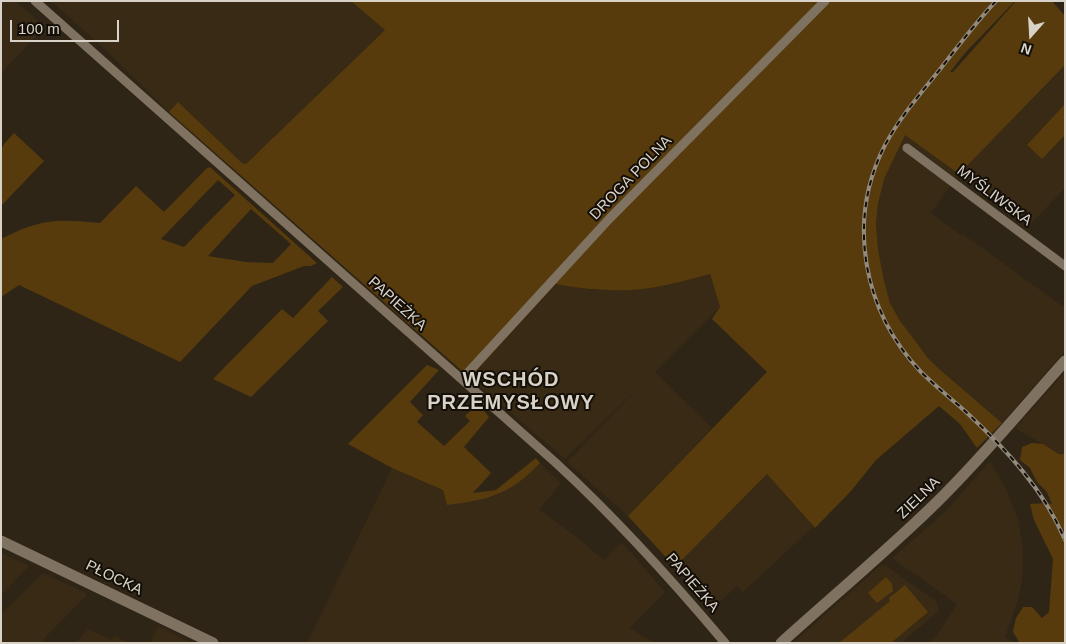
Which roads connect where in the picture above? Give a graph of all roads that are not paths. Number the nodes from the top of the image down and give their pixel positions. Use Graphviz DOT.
graph roads {
  1 [pos="35,1"];
  2 [pos="825,1"];
  3 [pos="907,148"];
  4 [pos="1065,266"];
  5 [pos="1065,361"];
  6 [pos="462,379"];
  7 [pos="1,541"];
  8 [pos="213,643"];
  9 [pos="725,643"];
  10 [pos="781,643"];
  1 -- 6 [label="street, PAPIEŻKA"];
  2 -- 6 [label="street, DROGA POLNA"];
  3 -- 4 [label="street, MYŚLIWSKA"];
  5 -- 10 [label="street, ZIELNA"];
  6 -- 9 [label="street, PAPIEŻKA"];
  7 -- 8 [label="street, PŁOCKA"];
}
